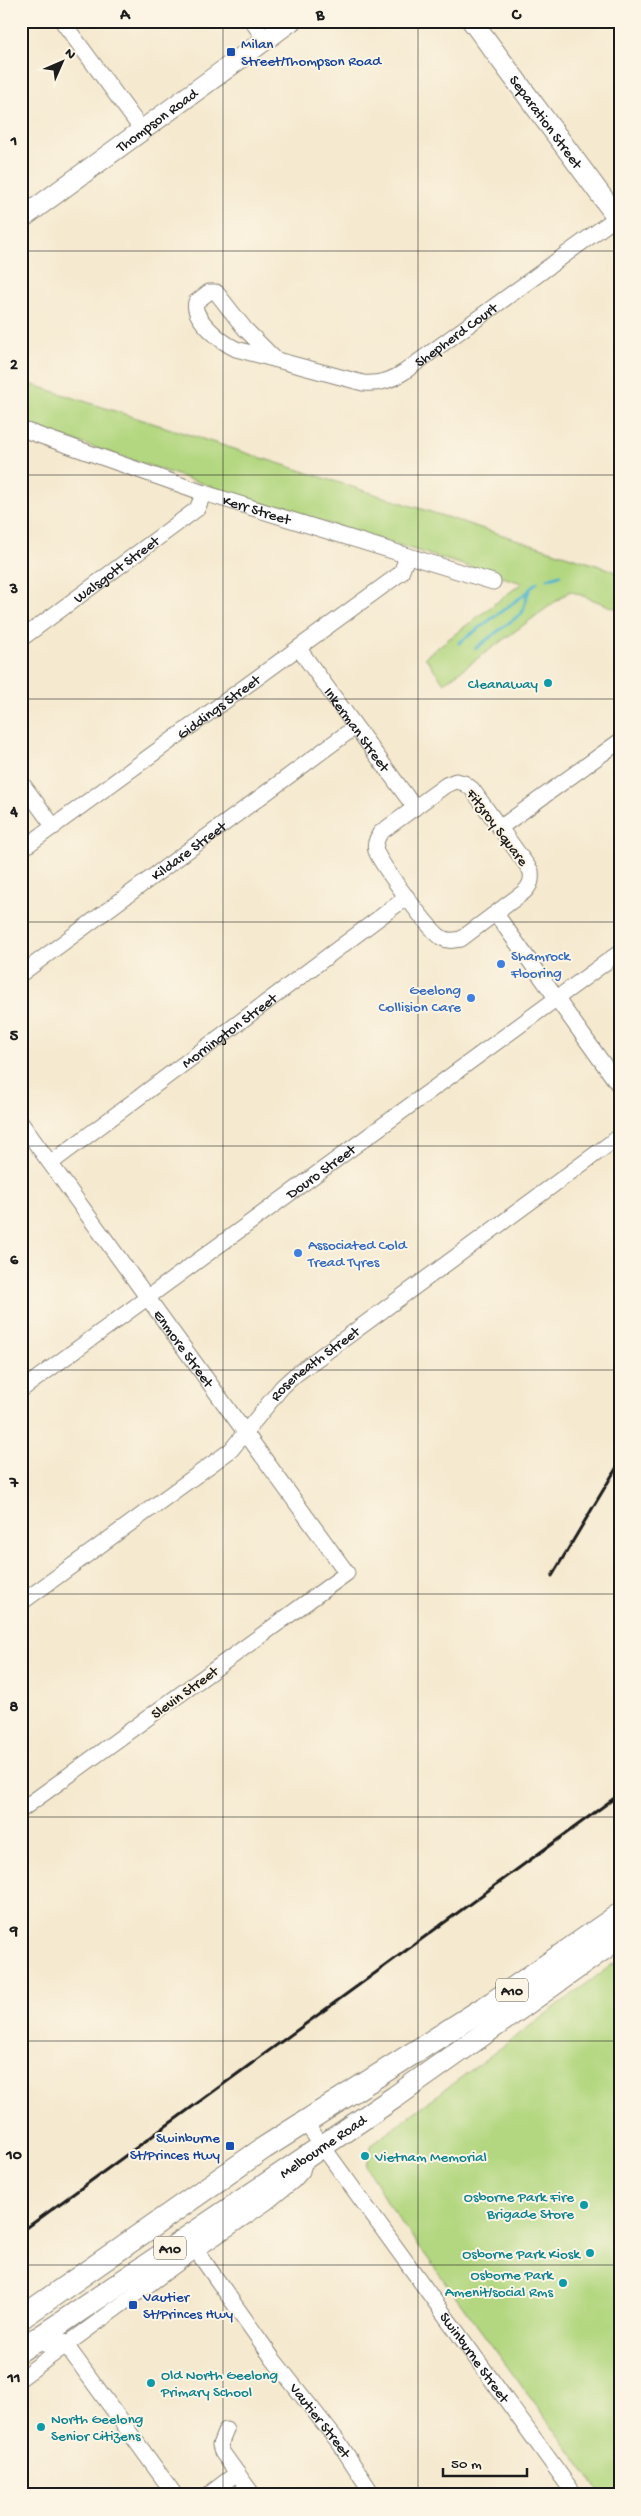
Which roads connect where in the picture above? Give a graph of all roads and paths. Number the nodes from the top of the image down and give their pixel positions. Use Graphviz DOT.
graph roads {
  1 [pos="62,21"];
  2 [pos="252,21"];
  3 [pos="291,21"];
  4 [pos="478,23"];
  5 [pos="266,40"];
  6 [pos="142,130"];
  7 [pos="21,219"];
  8 [pos="618,219"];
  9 [pos="274,358"];
  10 [pos="21,429"];
  11 [pos="204,493"];
  12 [pos="407,557"];
  13 [pos="493,582"];
  14 [pos="21,639"];
  15 [pos="299,649"];
  16 [pos="355,727"];
  17 [pos="620,741"];
  18 [pos="21,782"];
  19 [pos="415,808"];
  20 [pos="54,827"];
  21 [pos="501,827"];
  22 [pos="21,850"];
  23 [pos="407,896"];
  24 [pos="496,914"];
  25 [pos="620,952"];
  26 [pos="21,974"];
  27 [pos="556,999"];
  28 [pos="620,1087"];
  29 [pos="21,1123"];
  30 [pos="620,1136"];
  31 [pos="51,1163"];
  32 [pos="149,1298"];
  33 [pos="21,1390"];
  34 [pos="245,1434"];
  35 [pos="347,1573"];
  36 [pos="21,1602"];
  37 [pos="21,1810"];
  38 [pos="620,1914"];
  39 [pos="620,1937"];
  40 [pos="305,2122"];
  41 [pos="314,2152"];
  42 [pos="196,2250"];
  43 [pos="21,2318"];
  44 [pos="26,2340"];
  45 [pos="66,2345"];
  46 [pos="21,2378"];
  47 [pos="226,2430"];
  48 [pos="237,2473"];
  49 [pos="175,2495"];
  50 [pos="208,2495"];
  51 [pos="253,2495"];
  52 [pos="373,2495"];
  53 [pos="575,2495"];
  1 -- 6 [label="street"];
  2 -- 5 [label="street"];
  3 -- 5 [label="main road, Thompson Road"];
  4 -- 8 [label="main road, Separation Street"];
  5 -- 6 [label="main road, Thompson Road"];
  6 -- 7 [label="main road, Thompson Road"];
  8 -- 9 [label="street, Shepherd Court"];
  9 -- 9 [label="street, Shepherd Court"];
  10 -- 11 [label="street, Kerr Street"];
  11 -- 12 [label="street, Kerr Street"];
  11 -- 14 [label="street, Walsgott Street"];
  12 -- 13 [label="street, Kerr Street"];
  12 -- 15 [label="street, Giddings Street"];
  15 -- 16 [label="street, Inkerman Street"];
  15 -- 20 [label="street, Giddings Street"];
  16 -- 19 [label="street, Inkerman Street"];
  16 -- 26 [label="street, Kildare Street"];
  17 -- 21 [label="street"];
  18 -- 20 [label="street"];
  19 -- 21 [label="street, Fitzroy Square"];
  19 -- 23 [label="street, Fitzroy Square"];
  20 -- 22 [label="street, Giddings Street"];
  21 -- 24 [label="street, Fitzroy Square"];
  23 -- 24 [label="street, Fitzroy Square"];
  23 -- 31 [label="street, Mornington Street"];
  24 -- 27 [label="street"];
  25 -- 27 [label="street, Douro Street"];
  27 -- 28 [label="street"];
  27 -- 32 [label="street, Douro Street"];
  29 -- 31 [label="street, Enmore Street"];
  30 -- 34 [label="street, Roseneath Street"];
  31 -- 32 [label="street, Enmore Street"];
  32 -- 33 [label="street, Douro Street"];
  32 -- 34 [label="street, Enmore Street"];
  34 -- 35 [label="street, Enmore Street"];
  34 -- 36 [label="street, Roseneath Street"];
  35 -- 37 [label="street, Slevin Street"];
  38 -- 40 [label="highway, Melbourne Road / A10"];
  39 -- 41 [label="highway, Melbourne Road / A10"];
  40 -- 41 [label="street, Swinburne Street"];
  40 -- 43 [label="highway, Melbourne Road / A10"];
  41 -- 42 [label="street"];
  41 -- 44 [label="highway, Melbourne Road / A10"];
  41 -- 53 [label="street, Swinburne Street"];
  42 -- 45 [label="street"];
  42 -- 52 [label="street, Vautier Street"];
  44 -- 45 [label="highway"];
  45 -- 46 [label="street"];
  45 -- 49 [label="street"];
  47 -- 48 [label="street"];
  48 -- 50 [label="street"];
  48 -- 51 [label="street"];
}
